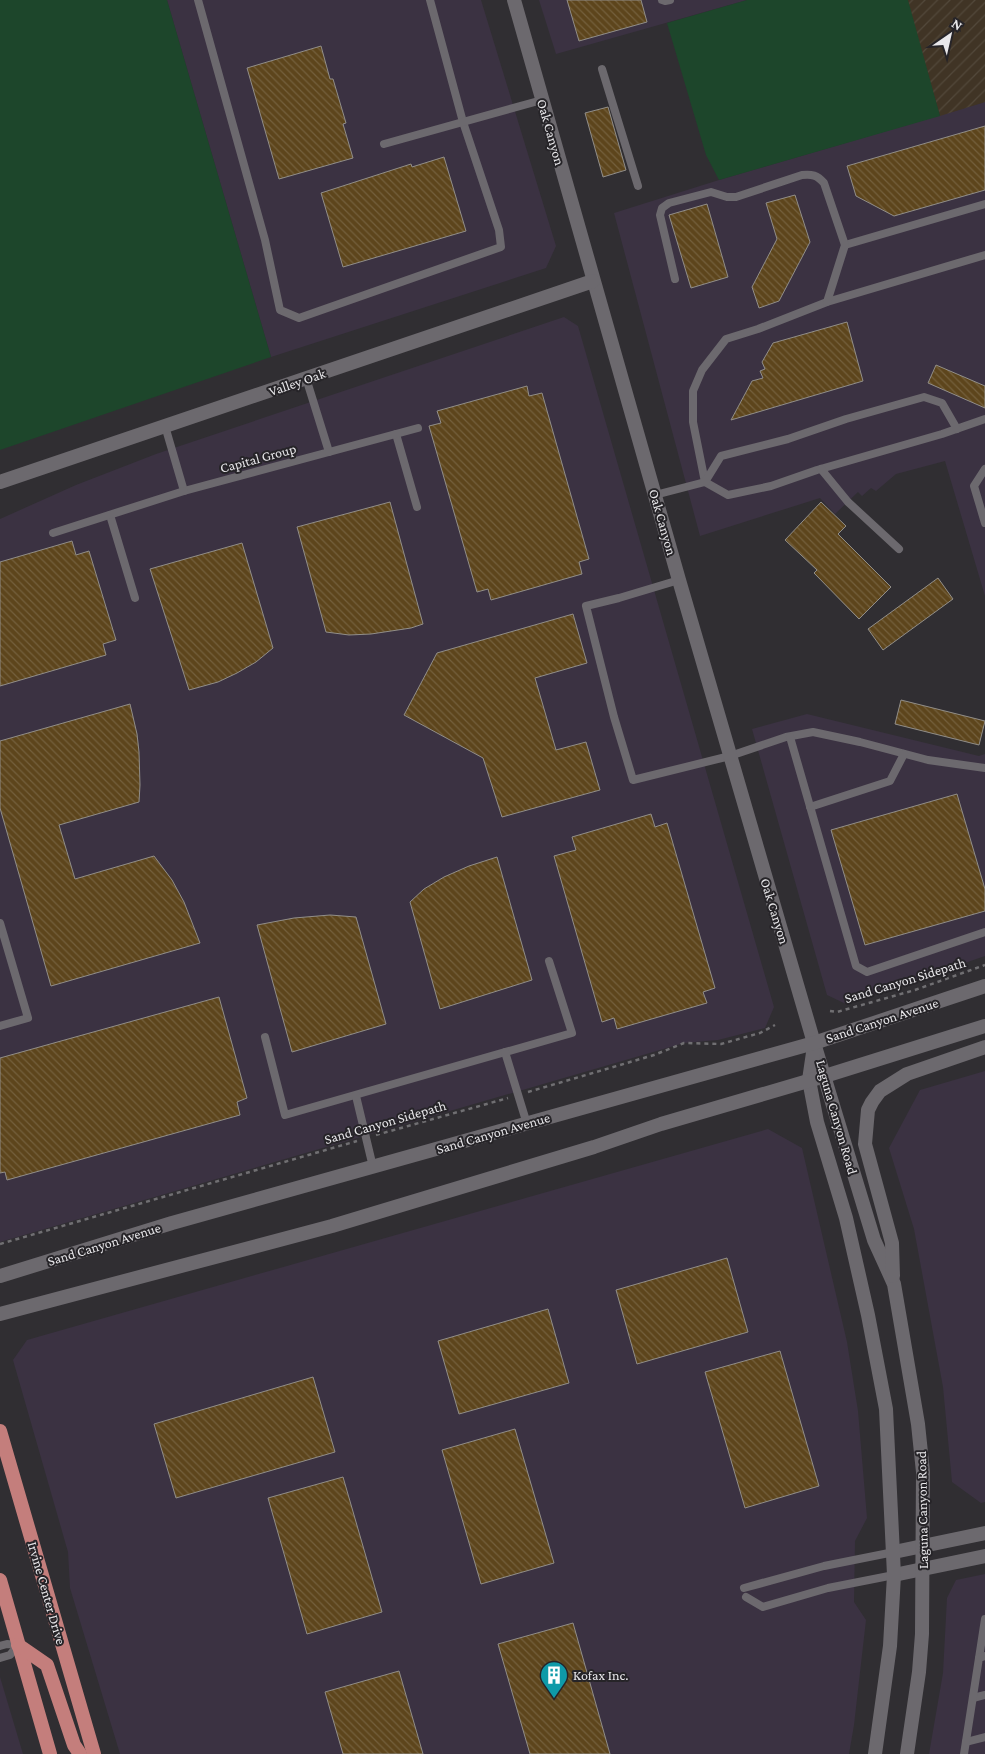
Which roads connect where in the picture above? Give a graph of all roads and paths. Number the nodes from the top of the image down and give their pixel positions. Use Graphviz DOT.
graph roads {
  1 [pos="198,0"];
  2 [pos="430,0"];
  3 [pos="514,0"];
  4 [pos="662,0"];
  5 [pos="670,0"];
  6 [pos="602,69"];
  7 [pos="542,100"];
  8 [pos="462,122"];
  9 [pos="384,144"];
  10 [pos="638,186"];
  11 [pos="985,204"];
  12 [pos="845,245"];
  13 [pos="985,255"];
  14 [pos="675,278"];
  15 [pos="593,281"];
  16 [pos="828,302"];
  17 [pos="306,378"];
  18 [pos="985,419"];
  19 [pos="165,426"];
  20 [pos="418,428"];
  21 [pos="957,429"];
  22 [pos="396,434"];
  23 [pos="330,452"];
  24 [pos="821,469"];
  25 [pos="985,469"];
  26 [pos="0,482"];
  27 [pos="705,482"];
  28 [pos="184,491"];
  29 [pos="655,496"];
  30 [pos="417,507"];
  31 [pos="110,515"];
  32 [pos="985,523"];
  33 [pos="53,533"];
  34 [pos="899,549"];
  35 [pos="679,580"];
  36 [pos="135,598"];
  37 [pos="790,736"];
  38 [pos="904,754"];
  39 [pos="730,756"];
  40 [pos="985,768"];
  41 [pos="810,807"];
  42 [pos="0,923"];
  43 [pos="985,932"];
  44 [pos="549,961"];
  45 [pos="985,965"];
  46 [pos="985,986"];
  47 [pos="830,1011"];
  48 [pos="775,1025"];
  49 [pos="0,1026"];
  50 [pos="985,1026"];
  51 [pos="265,1037"];
  52 [pos="814,1043"];
  53 [pos="985,1047"];
  54 [pos="505,1052"];
  55 [pos="825,1076"];
  56 [pos="809,1080"];
  57 [pos="518,1095"];
  58 [pos="356,1096"];
  59 [pos="526,1124"];
  60 [pos="366,1138"];
  61 [pos="373,1167"];
  62 [pos="0,1244"];
  63 [pos="0,1276"];
  64 [pos="894,1284"];
  65 [pos="0,1314"];
  66 [pos="0,1431"];
  67 [pos="985,1533"];
  68 [pos="922,1546"];
  69 [pos="894,1552"];
  70 [pos="985,1556"];
  71 [pos="923,1568"];
  72 [pos="894,1575"];
  73 [pos="0,1580"];
  74 [pos="744,1588"];
  75 [pos="746,1597"];
  76 [pos="985,1619"];
  77 [pos="18,1645"];
  78 [pos="0,1646"];
  79 [pos="982,1657"];
  80 [pos="0,1658"];
  81 [pos="985,1695"];
  82 [pos="974,1698"];
  83 [pos="985,1737"];
  84 [pos="966,1742"];
  85 [pos="50,1754"];
  86 [pos="80,1754"];
  87 [pos="94,1754"];
  88 [pos="875,1754"];
  89 [pos="907,1754"];
  90 [pos="964,1754"];
  1 -- 8 [label="lane"];
  2 -- 8 [label="lane"];
  3 -- 7 [label="main road, Oak Canyon"];
  4 -- 5 [label="lane"];
  6 -- 10 [label="lane"];
  7 -- 8 [label="lane"];
  7 -- 15 [label="main road, Oak Canyon"];
  8 -- 9 [label="lane"];
  11 -- 12 [label="lane"];
  12 -- 14 [label="lane"];
  12 -- 16 [label="lane"];
  13 -- 16 [label="lane"];
  15 -- 17 [label="main road, Valley Oak"];
  15 -- 29 [label="main road, Oak Canyon"];
  16 -- 27 [label="lane"];
  17 -- 19 [label="main road, Valley Oak"];
  17 -- 23 [label="lane"];
  18 -- 21 [label="lane"];
  19 -- 26 [label="main road, Valley Oak"];
  19 -- 28 [label="lane"];
  20 -- 22 [label="lane, Capital Group"];
  21 -- 24 [label="lane"];
  21 -- 27 [label="lane"];
  22 -- 23 [label="lane, Capital Group"];
  22 -- 30 [label="lane"];
  23 -- 28 [label="lane, Capital Group"];
  24 -- 27 [label="lane"];
  24 -- 34 [label="lane"];
  25 -- 32 [label="lane"];
  27 -- 29 [label="lane"];
  28 -- 31 [label="lane, Capital Group"];
  29 -- 35 [label="main road, Oak Canyon"];
  31 -- 33 [label="lane, Capital Group"];
  31 -- 36 [label="lane"];
  35 -- 39 [label="main road, Oak Canyon"];
  35 -- 39 [label="lane"];
  37 -- 38 [label="lane"];
  37 -- 39 [label="lane"];
  37 -- 41 [label="lane"];
  38 -- 40 [label="lane"];
  38 -- 41 [label="lane"];
  39 -- 52 [label="main road, Oak Canyon"];
  41 -- 43 [label="lane"];
  42 -- 49 [label="lane"];
  44 -- 54 [label="lane"];
  45 -- 47 [label="path, Sand Canyon Sidepath"];
  46 -- 52 [label="main road, Sand Canyon Avenue"];
  48 -- 57 [label="path, Sand Canyon Sidepath"];
  50 -- 55 [label="main road"];
  51 -- 58 [label="lane"];
  52 -- 55 [label="main road, Laguna Canyon Road"];
  52 -- 56 [label="main road, Laguna Canyon Road"];
  52 -- 59 [label="main road, Sand Canyon Avenue"];
  53 -- 64 [label="main road"];
  54 -- 57 [label="lane"];
  54 -- 58 [label="lane"];
  55 -- 56 [label="main road"];
  55 -- 64 [label="main road, Laguna Canyon Road"];
  56 -- 65 [label="main road"];
  56 -- 69 [label="main road, Laguna Canyon Road"];
  57 -- 59 [label="lane"];
  57 -- 60 [label="path, Sand Canyon Sidepath"];
  58 -- 60 [label="lane"];
  59 -- 61 [label="main road, Sand Canyon Avenue"];
  60 -- 61 [label="lane"];
  60 -- 62 [label="path, Sand Canyon Sidepath"];
  61 -- 63 [label="main road, Sand Canyon Avenue"];
  64 -- 68 [label="main road, Laguna Canyon Road"];
  66 -- 87 [label="main road, Irvine Center Drive"];
  67 -- 68 [label="main road"];
  68 -- 69 [label="main road"];
  68 -- 71 [label="main road, Laguna Canyon Road"];
  69 -- 72 [label="main road, Laguna Canyon Road"];
  69 -- 74 [label="lane"];
  70 -- 71 [label="main road"];
  71 -- 72 [label="main road"];
  71 -- 89 [label="main road, Laguna Canyon Road"];
  72 -- 75 [label="lane"];
  72 -- 88 [label="main road, Laguna Canyon Road"];
  73 -- 77 [label="main road"];
  76 -- 79 [label="lane"];
  77 -- 78 [label="lane"];
  77 -- 80 [label="lane"];
  77 -- 85 [label="main road"];
  77 -- 86 [label="main road"];
  79 -- 82 [label="lane"];
  81 -- 82 [label="lane"];
  82 -- 84 [label="lane"];
  83 -- 84 [label="lane"];
  84 -- 90 [label="lane"];
}
